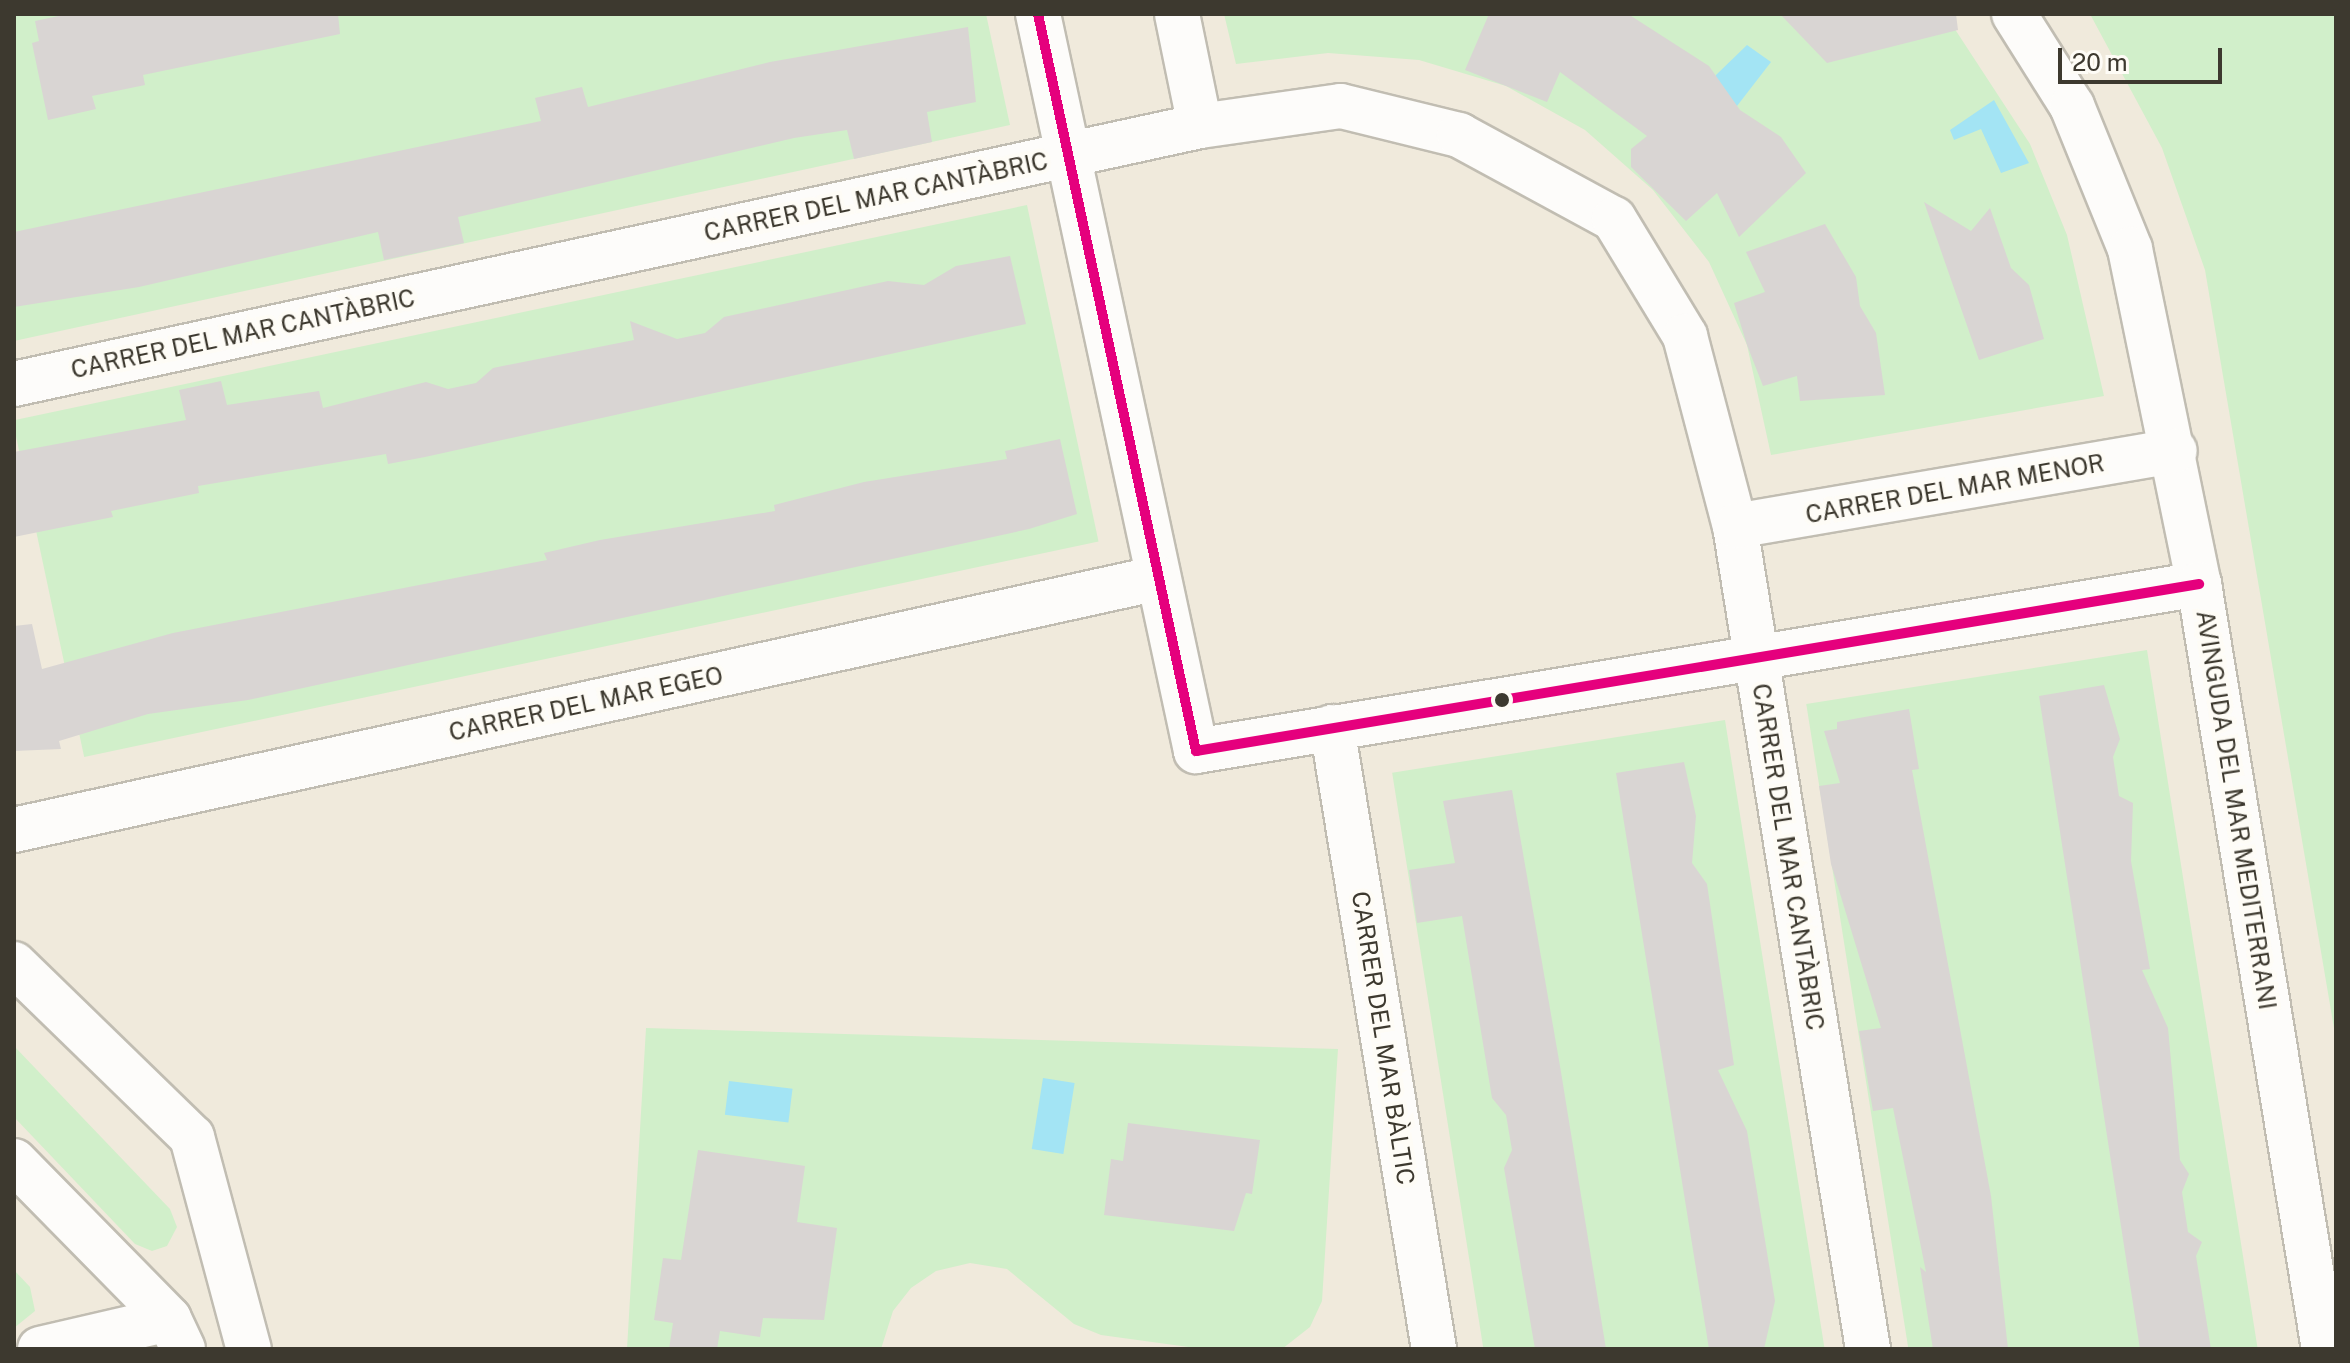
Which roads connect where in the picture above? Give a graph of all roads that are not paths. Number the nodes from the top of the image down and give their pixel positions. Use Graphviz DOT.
graph roads {
  1 [pos="1038,14"];
  2 [pos="1177,14"];
  3 [pos="2014,14"];
  4 [pos="1200,126"];
  5 [pos="1068,155"];
  6 [pos="14,384"];
  7 [pos="2175,451"];
  8 [pos="1735,526"];
  9 [pos="1158,578"];
  10 [pos="2199,584"];
  11 [pos="1756,656"];
  12 [pos="1332,727"];
  13 [pos="14,830"];
  14 [pos="14,964"];
  15 [pos="14,1161"];
  16 [pos="176,1334"];
  17 [pos="40,1349"];
  18 [pos="249,1349"];
  19 [pos="1434,1349"];
  20 [pos="1868,1349"];
  21 [pos="2324,1349"];
  1 -- 5 [label="street"];
  2 -- 4 [label="street"];
  3 -- 7 [label="street, AVINGUDA DEL MAR MEDITERRANI"];
  4 -- 5 [label="street, CARRER DEL MAR CANTÀBRIC"];
  4 -- 8 [label="street, CARRER DEL MAR CANTÀBRIC"];
  5 -- 6 [label="street, CARRER DEL MAR CANTÀBRIC"];
  5 -- 9 [label="street"];
  7 -- 8 [label="street, CARRER DEL MAR MENOR"];
  7 -- 10 [label="street, AVINGUDA DEL MAR MEDITERRANI"];
  8 -- 11 [label="street, CARRER DEL MAR CANTÀBRIC"];
  9 -- 12 [label="street"];
  9 -- 13 [label="street, CARRER DEL MAR EGEO"];
  10 -- 11 [label="street"];
  10 -- 21 [label="street, AVINGUDA DEL MAR MEDITERRANI"];
  11 -- 12 [label="street"];
  11 -- 20 [label="street, CARRER DEL MAR CANTÀBRIC"];
  12 -- 19 [label="street, CARRER DEL MAR BÀLTIC"];
  14 -- 18 [label="street"];
  15 -- 16 [label="street"];
  16 -- 17 [label="street"];
}
